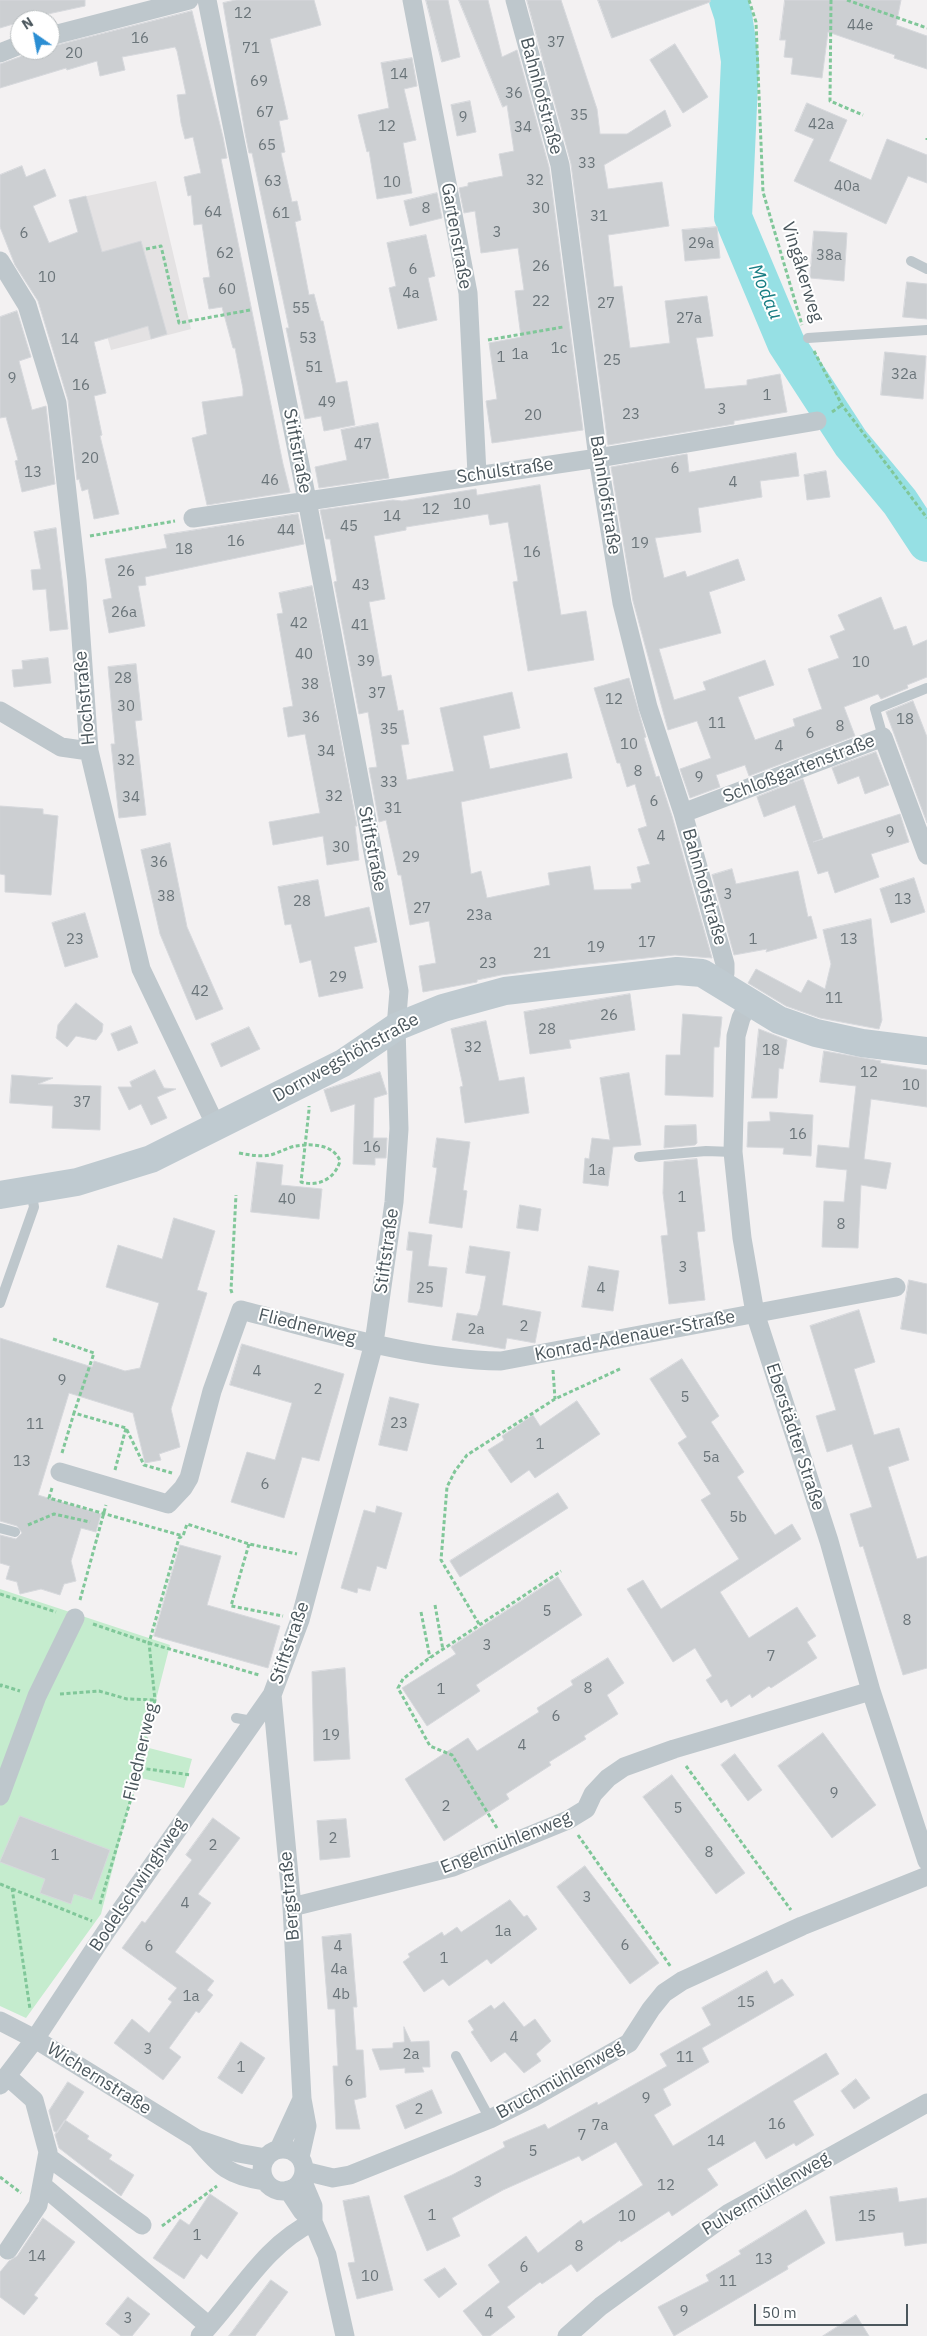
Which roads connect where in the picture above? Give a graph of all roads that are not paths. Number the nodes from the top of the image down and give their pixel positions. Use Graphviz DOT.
graph roads {
  1 [pos="189,0"];
  2 [pos="207,0"];
  3 [pos="412,0"];
  4 [pos="516,0"];
  5 [pos="60,33"];
  6 [pos="0,261"];
  7 [pos="911,261"];
  8 [pos="927,269"];
  9 [pos="927,330"];
  10 [pos="808,338"];
  11 [pos="817,422"];
  12 [pos="598,458"];
  13 [pos="477,474"];
  14 [pos="308,500"];
  15 [pos="194,518"];
  16 [pos="927,688"];
  17 [pos="0,712"];
  18 [pos="883,738"];
  19 [pos="89,751"];
  20 [pos="682,813"];
  21 [pos="927,854"];
  22 [pos="721,982"];
  23 [pos="749,1003"];
  24 [pos="396,1027"];
  25 [pos="927,1051"];
  26 [pos="216,1126"];
  27 [pos="733,1152"];
  28 [pos="639,1157"];
  29 [pos="31,1190"];
  30 [pos="0,1195"];
  31 [pos="896,1287"];
  32 [pos="0,1303"];
  33 [pos="755,1313"];
  34 [pos="374,1343"];
  35 [pos="58,1471"];
  36 [pos="0,1528"];
  37 [pos="15,1532"];
  38 [pos="75,1618"];
  39 [pos="274,1687"];
  40 [pos="871,1691"];
  41 [pos="0,1796"];
  42 [pos="927,1861"];
  43 [pos="927,1876"];
  44 [pos="292,1907"];
  45 [pos="0,2021"];
  46 [pos="35,2040"];
  47 [pos="456,2056"];
  48 [pos="4,2081"];
  49 [pos="302,2099"];
  50 [pos="927,2103"];
  51 [pos="490,2119"];
  52 [pos="197,2140"];
  53 [pos="273,2154"];
  54 [pos="48,2157"];
  55 [pos="298,2175"];
  56 [pos="265,2181"];
  57 [pos="42,2185"];
  58 [pos="314,2222"];
  59 [pos="150,2227"];
  60 [pos="8,2250"];
  61 [pos="205,2331"];
  62 [pos="345,2336"];
  63 [pos="567,2336"];
  1 -- 5 [label="street"];
  2 -- 14 [label="street, Stiftstraße"];
  3 -- 13 [label="street, Gartenstraße"];
  4 -- 12 [label="street, Bahnhofstraße"];
  6 -- 19 [label="street, Hochstraße"];
  7 -- 8 [label="lane"];
  9 -- 10 [label="lane"];
  11 -- 12 [label="street, Schulstraße"];
  12 -- 13 [label="street, Schulstraße"];
  12 -- 20 [label="street, Bahnhofstraße"];
  13 -- 14 [label="street, Schulstraße"];
  14 -- 15 [label="street, Schulstraße"];
  14 -- 24 [label="street, Stiftstraße"];
  16 -- 18 [label="lane"];
  17 -- 19 [label="street"];
  18 -- 20 [label="street, Schloßgartenstraße"];
  18 -- 21 [label="street, Schloßgartenstraße"];
  19 -- 26 [label="street, Hochstraße"];
  20 -- 22 [label="street, Bahnhofstraße"];
  22 -- 23 [label="street, Dornwegshöhstraße"];
  22 -- 24 [label="street, Dornwegshöhstraße"];
  23 -- 25 [label="street, Dornwegshöhstraße"];
  23 -- 27 [label="street, Eberstädter Straße"];
  24 -- 26 [label="street, Dornwegshöhstraße"];
  24 -- 34 [label="street, Stiftstraße"];
  26 -- 29 [label="street, Dornwegshöhstraße"];
  27 -- 28 [label="lane"];
  27 -- 33 [label="street, Eberstädter Straße"];
  29 -- 30 [label="street, Dornwegshöhstraße"];
  29 -- 32 [label="lane"];
  31 -- 33 [label="street, Konrad-Adenauer-Straße"];
  33 -- 34 [label="street, Konrad-Adenauer-Straße"];
  33 -- 40 [label="street, Eberstädter Straße"];
  34 -- 35 [label="street, Fliednerweg"];
  34 -- 39 [label="street, Stiftstraße"];
  36 -- 37 [label="lane"];
  38 -- 41 [label="street"];
  39 -- 44 [label="street, Bergstraße"];
  39 -- 46 [label="street, Bodelschwinghweg"];
  40 -- 42 [label="street, Eberstädter Straße"];
  40 -- 44 [label="street, Engelmühlenweg"];
  43 -- 51 [label="street, Bruchmühlenweg"];
  44 -- 49 [label="street, Bergstraße"];
  45 -- 46 [label="street, Wichernstraße"];
  46 -- 48 [label="street, Bodelschwinghweg"];
  46 -- 52 [label="street, Wichernstraße"];
  47 -- 51 [label="lane"];
  48 -- 54 [label="street, Bodelschwinghweg"];
  49 -- 53 [label="street, Bergstraße"];
  49 -- 55 [label="street, Bergstraße"];
  50 -- 63 [label="street, Pulvermühlenweg"];
  51 -- 55 [label="street, Bruchmühlenweg"];
  52 -- 53 [label="street, Wichernstraße"];
  52 -- 56 [label="street, Wichernstraße"];
  53 -- 55 [label="street"];
  53 -- 56 [label="street, Bergstraße"];
  54 -- 57 [label="street, Bodelschwinghweg"];
  54 -- 59 [label="street"];
  55 -- 56 [label="street"];
  55 -- 58 [label="street"];
  57 -- 60 [label="street, Bodelschwinghweg"];
  57 -- 61 [label="street"];
  58 -- 61 [label="street"];
  58 -- 62 [label="street"];
}
